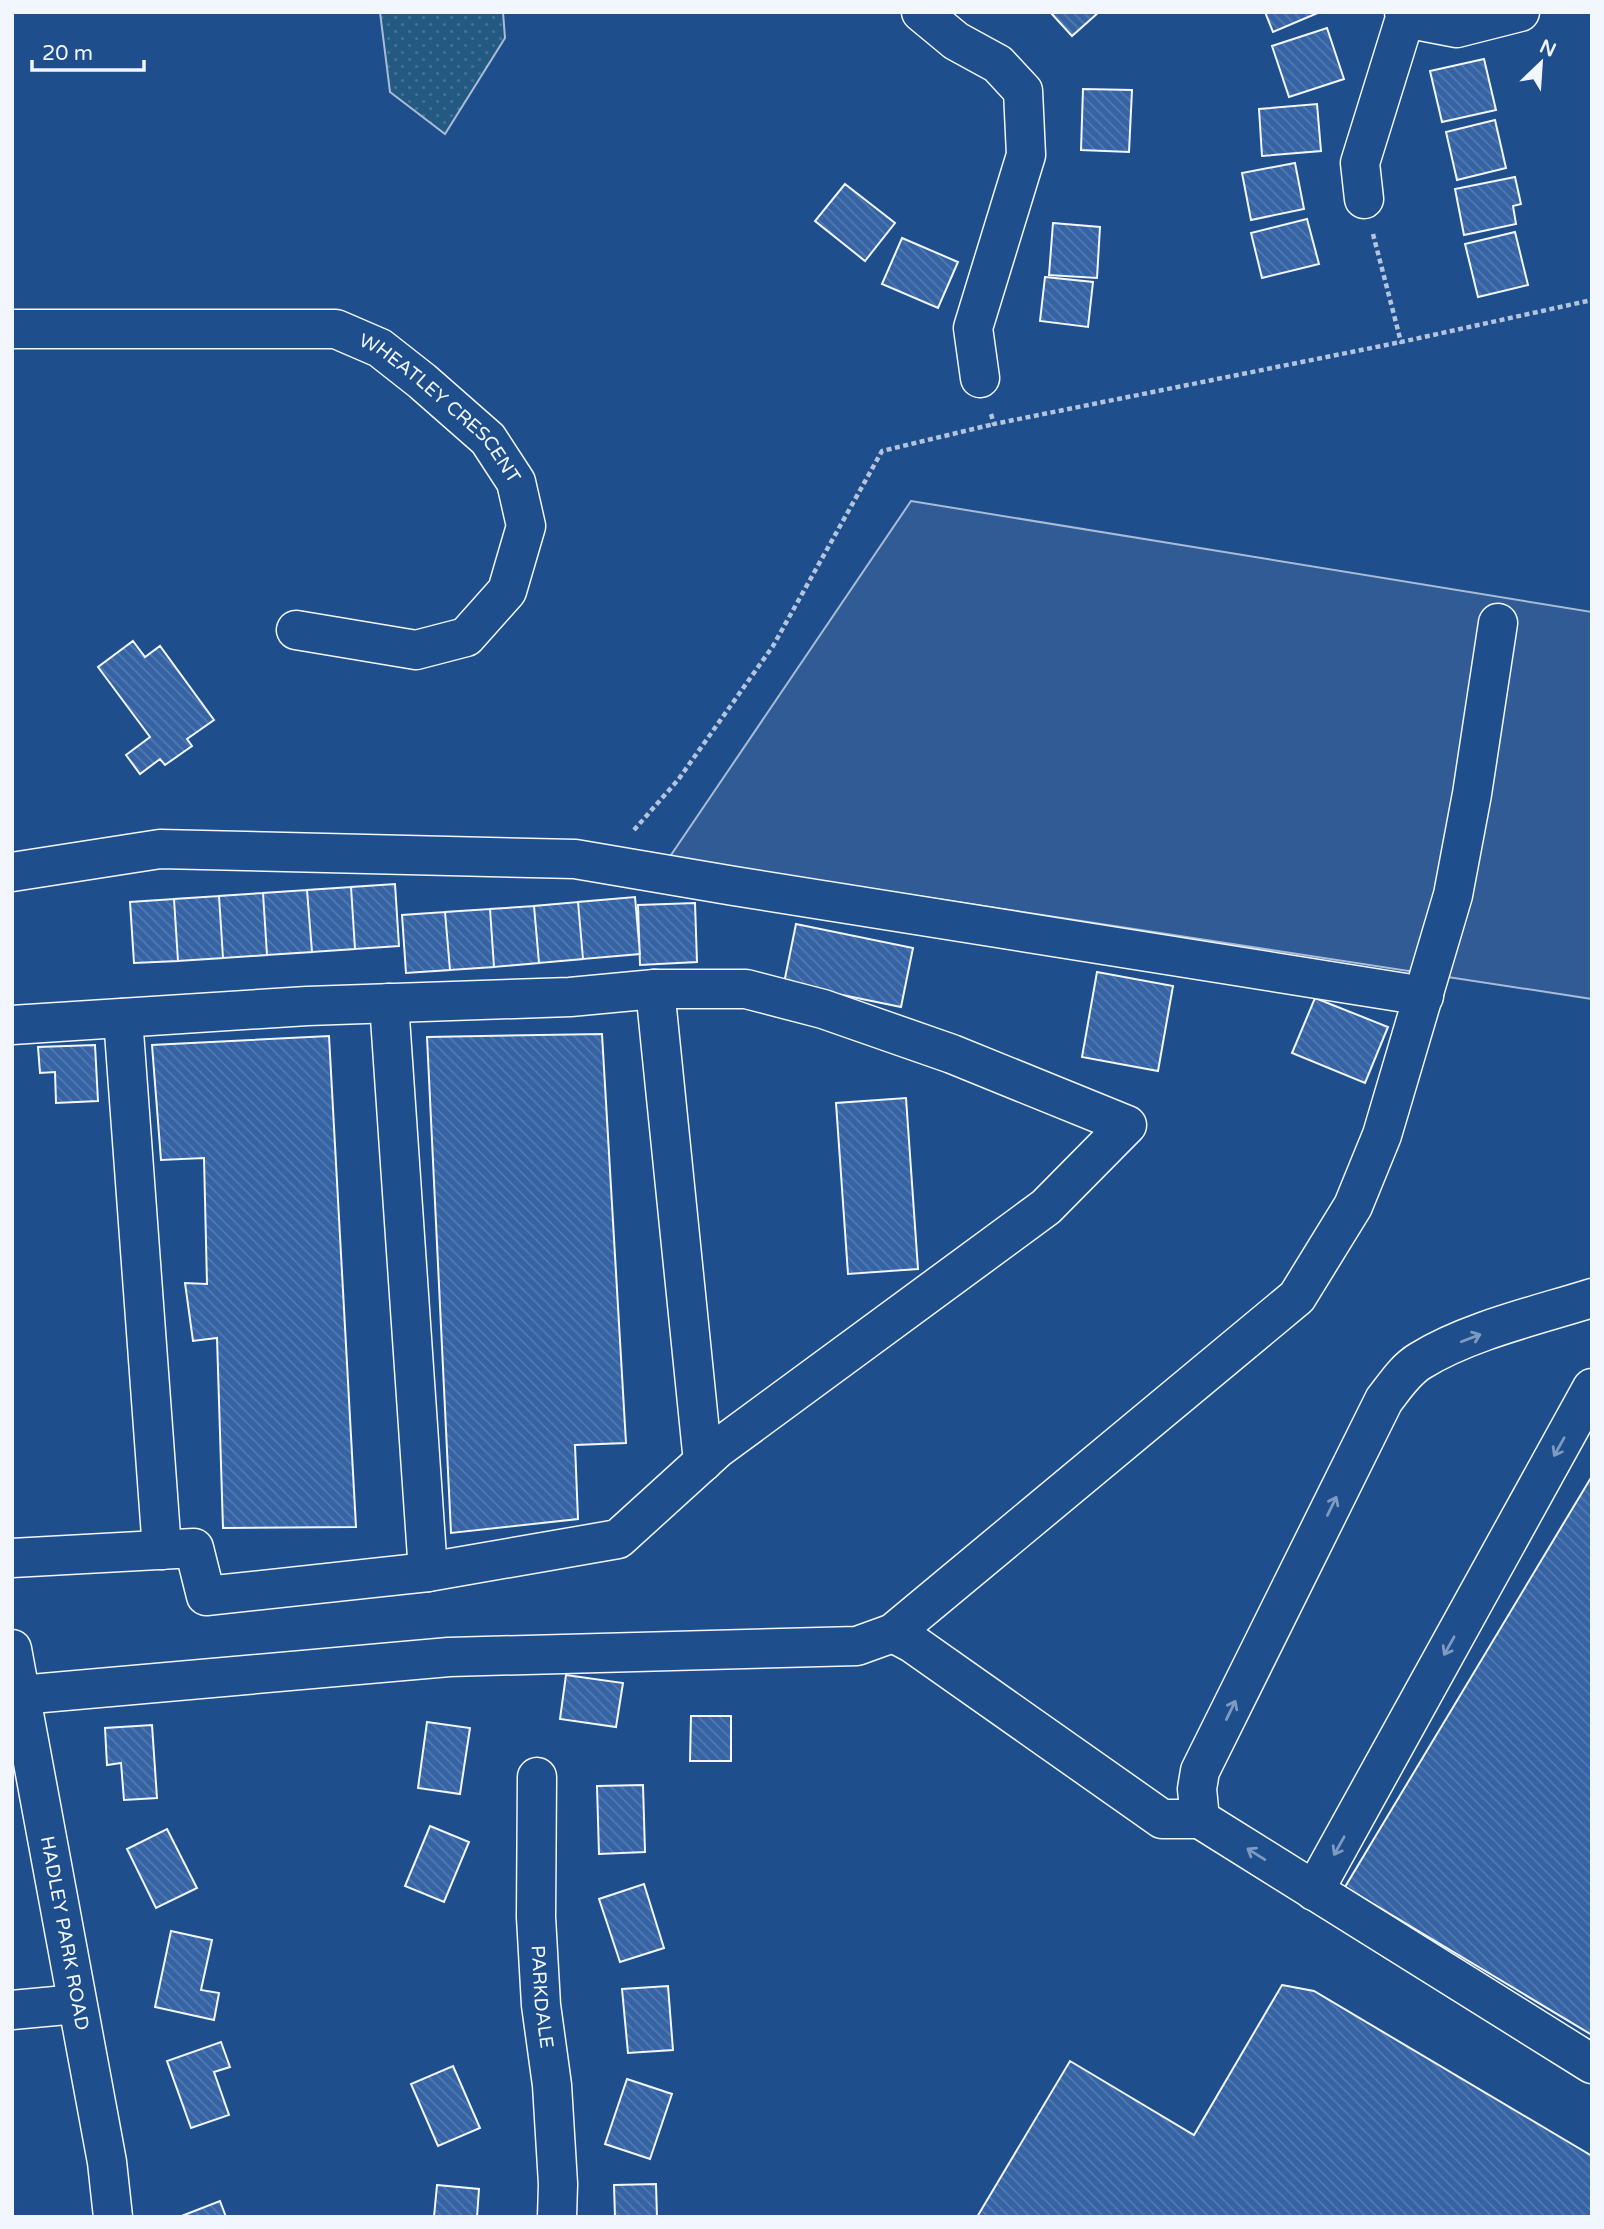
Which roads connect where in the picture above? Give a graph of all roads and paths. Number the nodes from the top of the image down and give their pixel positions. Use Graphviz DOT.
graph roads {
  1 [pos="921,12"];
  2 [pos="1520,12"];
  3 [pos="1404,15"];
  4 [pos="1364,199"];
  5 [pos="1592,300"];
  6 [pos="12,329"];
  7 [pos="1401,342"];
  8 [pos="980,378"];
  9 [pos="994,424"];
  10 [pos="1499,623"];
  11 [pos="296,630"];
  12 [pos="627,838"];
  13 [pos="12,872"];
  14 [pos="655,989"];
  15 [pos="1424,996"];
  16 [pos="389,1003"];
  17 [pos="123,1018"];
  18 [pos="12,1025"];
  19 [pos="1592,1298"];
  20 [pos="1592,1388"];
  21 [pos="703,1462"];
  22 [pos="162,1550"];
  23 [pos="12,1558"];
  24 [pos="428,1572"];
  25 [pos="893,1633"];
  26 [pos="12,1649"];
  27 [pos="20,1695"];
  28 [pos="537,1777"];
  29 [pos="1200,1819"];
  30 [pos="1314,1891"];
  31 [pos="77,2004"];
  32 [pos="12,2010"];
  33 [pos="1592,2064"];
  34 [pos="113,2217"];
  35 [pos="557,2217"];
  1 -- 8 [label="street"];
  2 -- 3 [label="street"];
  3 -- 4 [label="street"];
  4 -- 7 [label="path"];
  5 -- 7 [label="path"];
  6 -- 11 [label="street, WHEATLEY CRESCENT"];
  7 -- 9 [label="path"];
  8 -- 9 [label="path"];
  9 -- 12 [label="path"];
  10 -- 15 [label="street"];
  13 -- 15 [label="street"];
  14 -- 16 [label="street"];
  14 -- 21 [label="street"];
  14 -- 21 [label="street"];
  15 -- 25 [label="street"];
  16 -- 17 [label="street"];
  16 -- 24 [label="street"];
  17 -- 18 [label="street"];
  17 -- 22 [label="street"];
  29 -- 19 [label="street, one-way"];
  20 -- 30 [label="street, one-way"];
  21 -- 24 [label="street"];
  22 -- 23 [label="street"];
  22 -- 24 [label="street"];
  25 -- 27 [label="street"];
  25 -- 29 [label="street"];
  26 -- 27 [label="street, HADLEY PARK ROAD"];
  27 -- 31 [label="street, HADLEY PARK ROAD"];
  28 -- 35 [label="street, PARKDALE"];
  30 -- 29 [label="street, one-way"];
  30 -- 33 [label="street"];
  31 -- 32 [label="street"];
  31 -- 34 [label="street, HADLEY PARK ROAD"];
}
